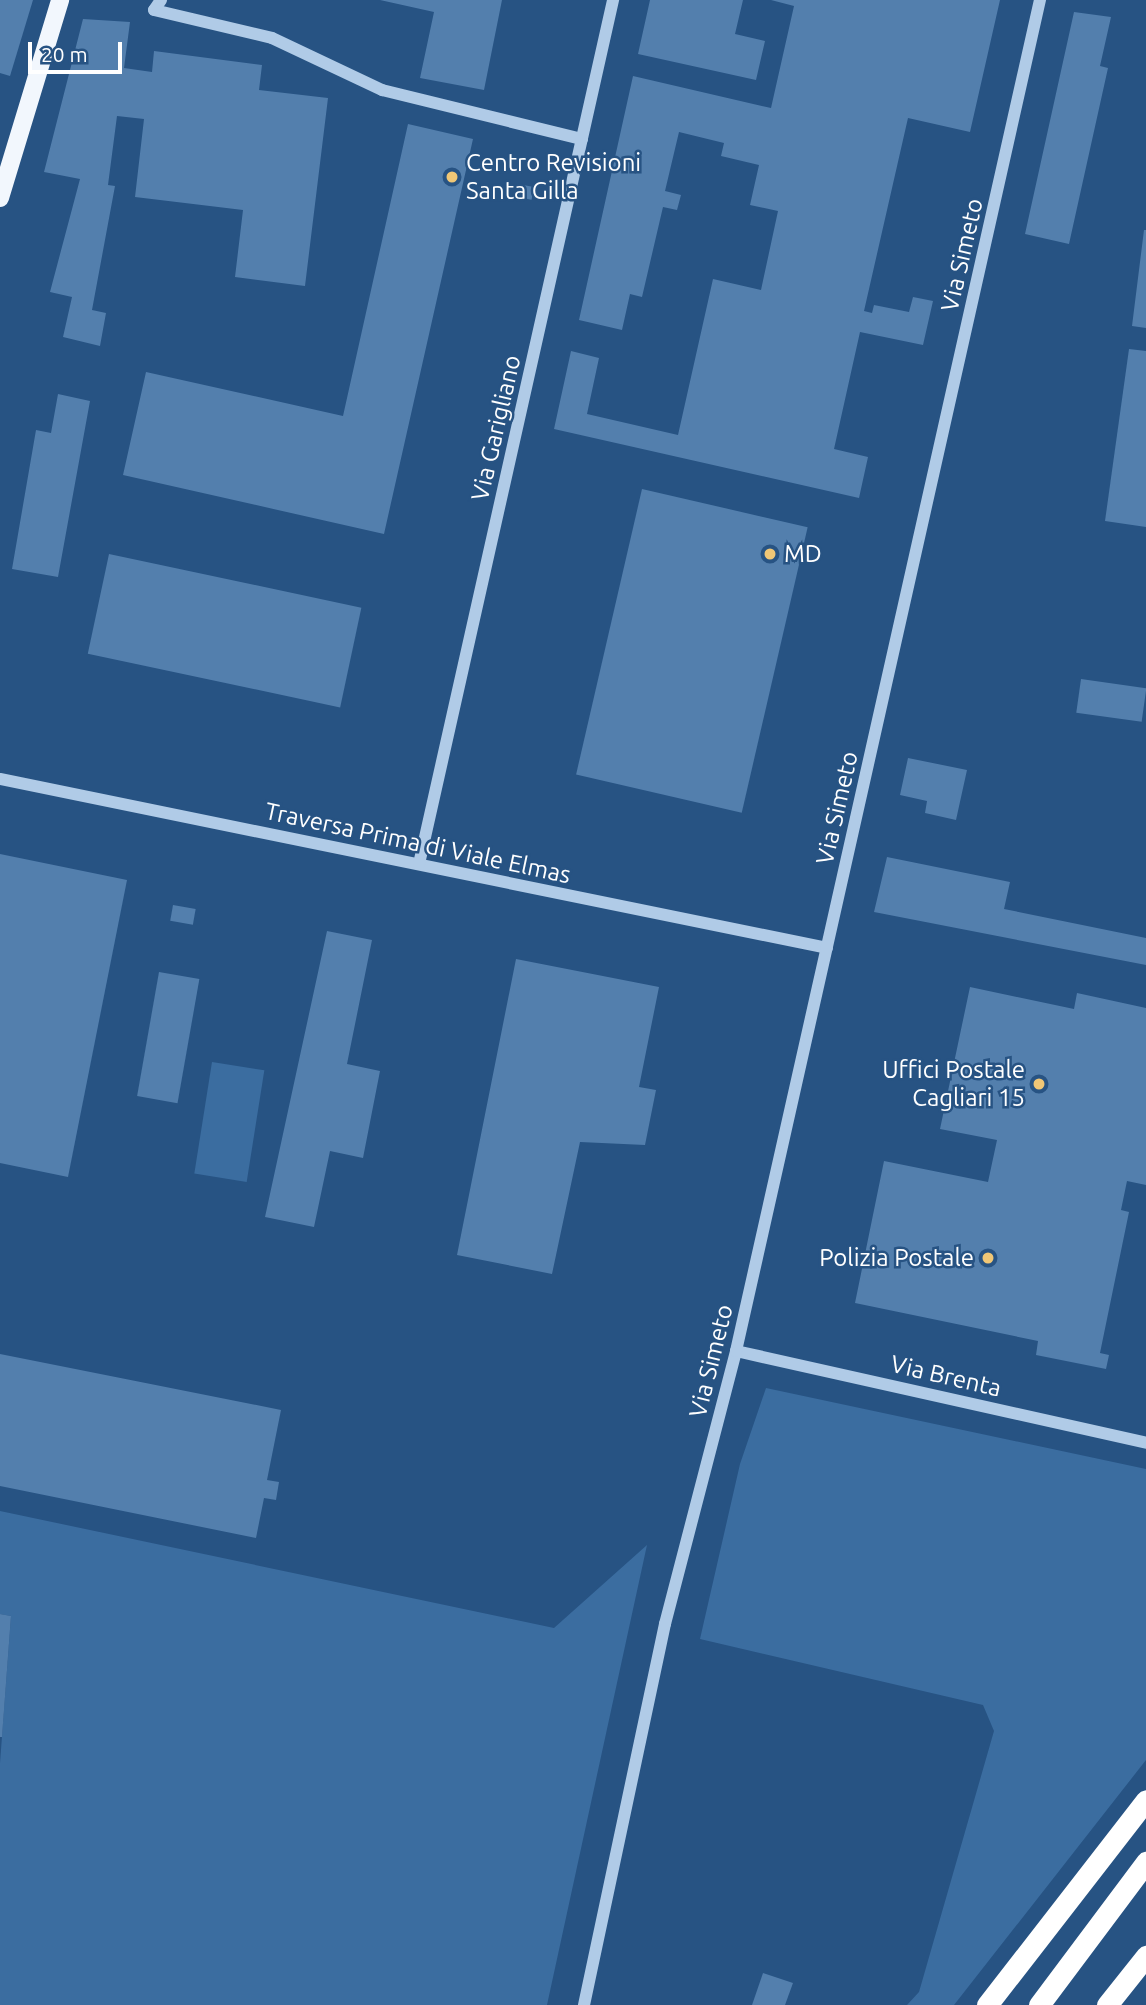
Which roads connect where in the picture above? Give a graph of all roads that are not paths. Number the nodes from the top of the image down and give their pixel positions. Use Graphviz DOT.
graph roads {
  1 [pos="60,0"];
  2 [pos="161,0"];
  3 [pos="613,0"];
  4 [pos="1040,0"];
  5 [pos="582,139"];
  6 [pos="0,198"];
  7 [pos="0,779"];
  8 [pos="419,864"];
  9 [pos="827,948"];
  10 [pos="736,1351"];
  11 [pos="1146,1443"];
  12 [pos="1146,1800"];
  13 [pos="1146,1862"];
  14 [pos="1146,1956"];
  15 [pos="584,2005"];
  16 [pos="987,2005"];
  17 [pos="1038,2005"];
  18 [pos="1107,2005"];
  1 -- 6 [label="main road"];
  2 -- 5 [label="street"];
  3 -- 5 [label="street, Via Garigliano"];
  4 -- 9 [label="street, Via Simeto"];
  5 -- 8 [label="street, Via Garigliano"];
  7 -- 8 [label="street, Traversa Prima di Viale Elmas"];
  8 -- 9 [label="street, Traversa Prima di Viale Elmas"];
  9 -- 10 [label="street, Via Simeto"];
  10 -- 11 [label="street, Via Brenta"];
  10 -- 15 [label="street, Via Simeto"];
  12 -- 16 [label="highway"];
  13 -- 17 [label="highway"];
  14 -- 18 [label="highway"];
}
